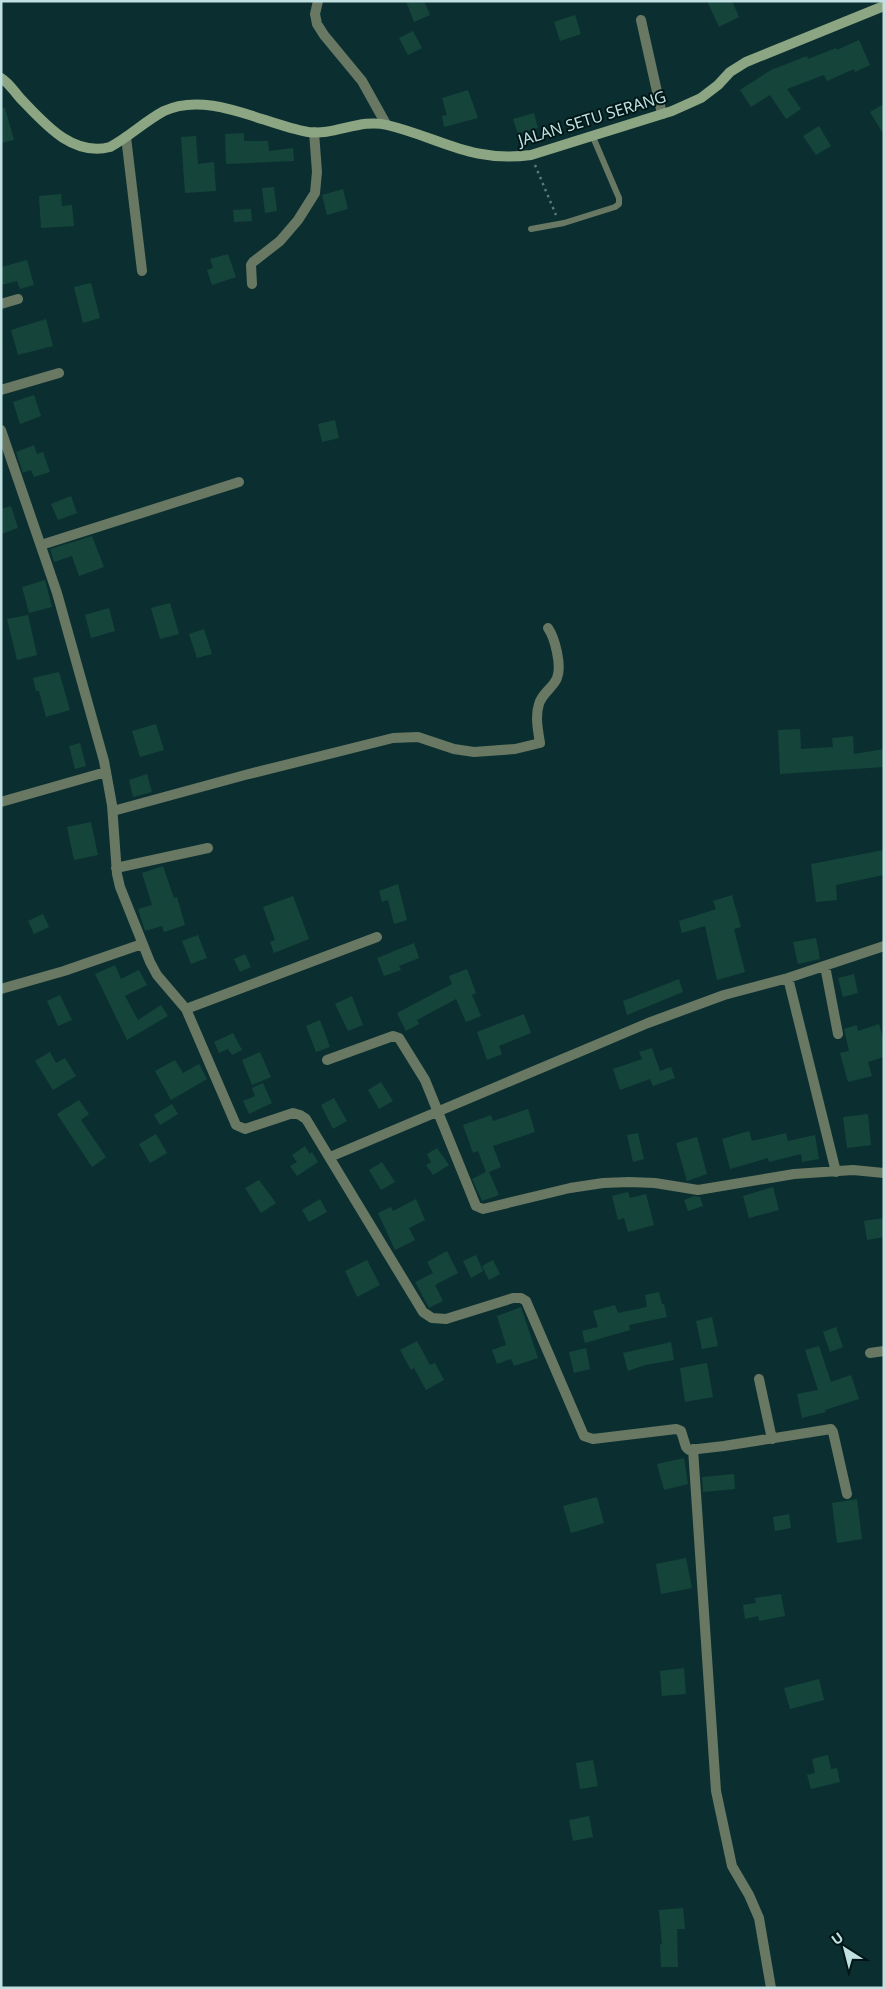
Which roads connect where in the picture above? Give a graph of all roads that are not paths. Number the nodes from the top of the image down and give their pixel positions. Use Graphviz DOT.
graph roads {
  1 [pos="318,1"];
  2 [pos="884,6"];
  3 [pos="641,20"];
  4 [pos="1,78"];
  5 [pos="662,114"];
  6 [pos="386,124"];
  7 [pos="314,132"];
  8 [pos="126,137"];
  9 [pos="593,137"];
  10 [pos="531,230"];
  11 [pos="142,271"];
  12 [pos="252,284"];
  13 [pos="18,299"];
  14 [pos="1,304"];
  15 [pos="60,373"];
  16 [pos="1,390"];
  17 [pos="1,430"];
  18 [pos="239,482"];
  19 [pos="41,545"];
  20 [pos="548,628"];
  21 [pos="106,772"];
  22 [pos="1,802"];
  23 [pos="113,811"];
  24 [pos="208,848"];
  25 [pos="116,868"];
  26 [pos="378,937"];
  27 [pos="142,944"];
  28 [pos="884,946"];
  29 [pos="825,966"];
  30 [pos="788,978"];
  31 [pos="1,989"];
  32 [pos="186,1009"];
  33 [pos="838,1034"];
  34 [pos="327,1060"];
  35 [pos="439,1112"];
  36 [pos="330,1158"];
  37 [pos="836,1172"];
  38 [pos="884,1173"];
  39 [pos="884,1351"];
  40 [pos="870,1353"];
  41 [pos="759,1379"];
  42 [pos="772,1439"];
  43 [pos="693,1449"];
  44 [pos="847,1494"];
  45 [pos="771,1988"];
  1 -- 6 [label="street"];
  2 -- 5 [label="street, JALAN SETU SERANG"];
  3 -- 5 [label="street"];
  4 -- 8 [label="street, JALAN SETU SERANG"];
  5 -- 9 [label="street, JALAN SETU SERANG"];
  6 -- 7 [label="street, JALAN SETU SERANG"];
  6 -- 9 [label="street, JALAN SETU SERANG"];
  7 -- 8 [label="street, JALAN SETU SERANG"];
  7 -- 12 [label="street"];
  8 -- 11 [label="street"];
  9 -- 10 [label="lane"];
  13 -- 14 [label="street"];
  15 -- 16 [label="street"];
  17 -- 19 [label="street"];
  18 -- 19 [label="street"];
  19 -- 21 [label="street"];
  20 -- 23 [label="street"];
  21 -- 22 [label="street"];
  21 -- 23 [label="street"];
  23 -- 25 [label="street"];
  24 -- 25 [label="street"];
  25 -- 27 [label="street"];
  26 -- 32 [label="street"];
  27 -- 31 [label="street"];
  27 -- 32 [label="street"];
  28 -- 29 [label="street"];
  29 -- 30 [label="street"];
  29 -- 33 [label="street"];
  30 -- 35 [label="street"];
  30 -- 37 [label="street"];
  32 -- 36 [label="street"];
  34 -- 35 [label="street"];
  35 -- 36 [label="street"];
  35 -- 37 [label="street"];
  36 -- 43 [label="street"];
  37 -- 38 [label="street"];
  39 -- 40 [label="street"];
  41 -- 42 [label="street"];
  42 -- 43 [label="street"];
  42 -- 44 [label="street"];
  43 -- 45 [label="street"];
}
